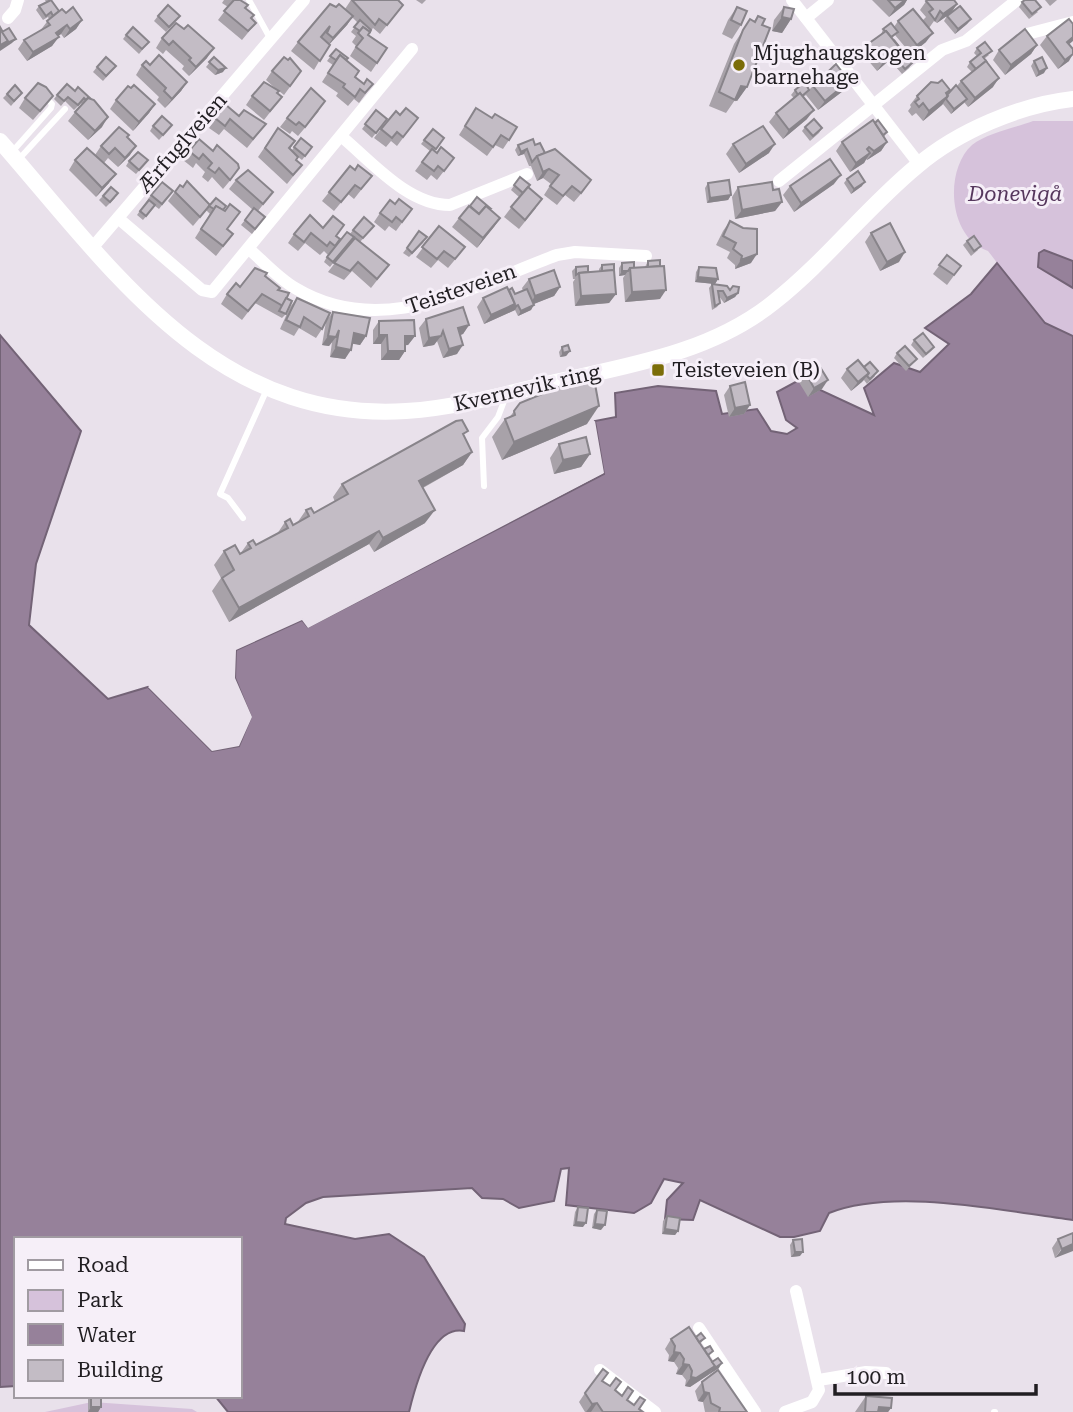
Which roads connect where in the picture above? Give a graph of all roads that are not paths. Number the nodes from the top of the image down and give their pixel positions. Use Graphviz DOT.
graph roads {
  1 [pos="18,0"];
  2 [pos="249,0"];
  3 [pos="304,0"];
  4 [pos="792,0"];
  5 [pos="828,0"];
  6 [pos="1017,0"];
  7 [pos="8,18"];
  8 [pos="806,18"];
  9 [pos="1073,22"];
  10 [pos="1027,34"];
  11 [pos="271,40"];
  12 [pos="412,49"];
  13 [pos="38,89"];
  14 [pos="1073,99"];
  15 [pos="873,104"];
  16 [pos="65,109"];
  17 [pos="342,137"];
  18 [pos="6,149"];
  19 [pos="919,164"];
  20 [pos="527,174"];
  21 [pos="779,181"];
  22 [pos="118,218"];
  23 [pos="93,247"];
  24 [pos="249,249"];
  25 [pos="646,256"];
  26 [pos="267,389"];
  27 [pos="506,394"];
  28 [pos="484,486"];
  29 [pos="243,518"];
  30 [pos="796,1292"];
  31 [pos="699,1328"];
  32 [pos="600,1370"];
  33 [pos="886,1373"];
  34 [pos="819,1380"];
  35 [pos="655,1412"];
  36 [pos="755,1412"];
  37 [pos="785,1412"];
  1 -- 7 [label="street"];
  2 -- 11 [label="lane"];
  3 -- 11 [label="street, Ærfuglveien"];
  4 -- 8 [label="street"];
  5 -- 8 [label="street"];
  6 -- 15 [label="street"];
  8 -- 15 [label="street"];
  9 -- 10 [label="street"];
  11 -- 22 [label="street, Ærfuglveien"];
  12 -- 17 [label="street"];
  13 -- 18 [label="lane"];
  14 -- 19 [label="main road, Kvernevik ring"];
  15 -- 19 [label="street"];
  15 -- 21 [label="street"];
  16 -- 18 [label="lane"];
  17 -- 20 [label="street"];
  17 -- 24 [label="street"];
  18 -- 23 [label="main road, Kvernevik ring"];
  19 -- 27 [label="main road, Kvernevik ring"];
  22 -- 23 [label="street, Ærfuglveien"];
  22 -- 24 [label="street"];
  23 -- 26 [label="main road, Kvernevik ring"];
  24 -- 25 [label="street, Teisteveien"];
  26 -- 27 [label="main road, Kvernevik ring"];
  26 -- 29 [label="lane"];
  27 -- 28 [label="lane"];
  30 -- 34 [label="street"];
  31 -- 36 [label="street"];
  32 -- 35 [label="street"];
  33 -- 34 [label="street"];
  34 -- 37 [label="street"];
}
